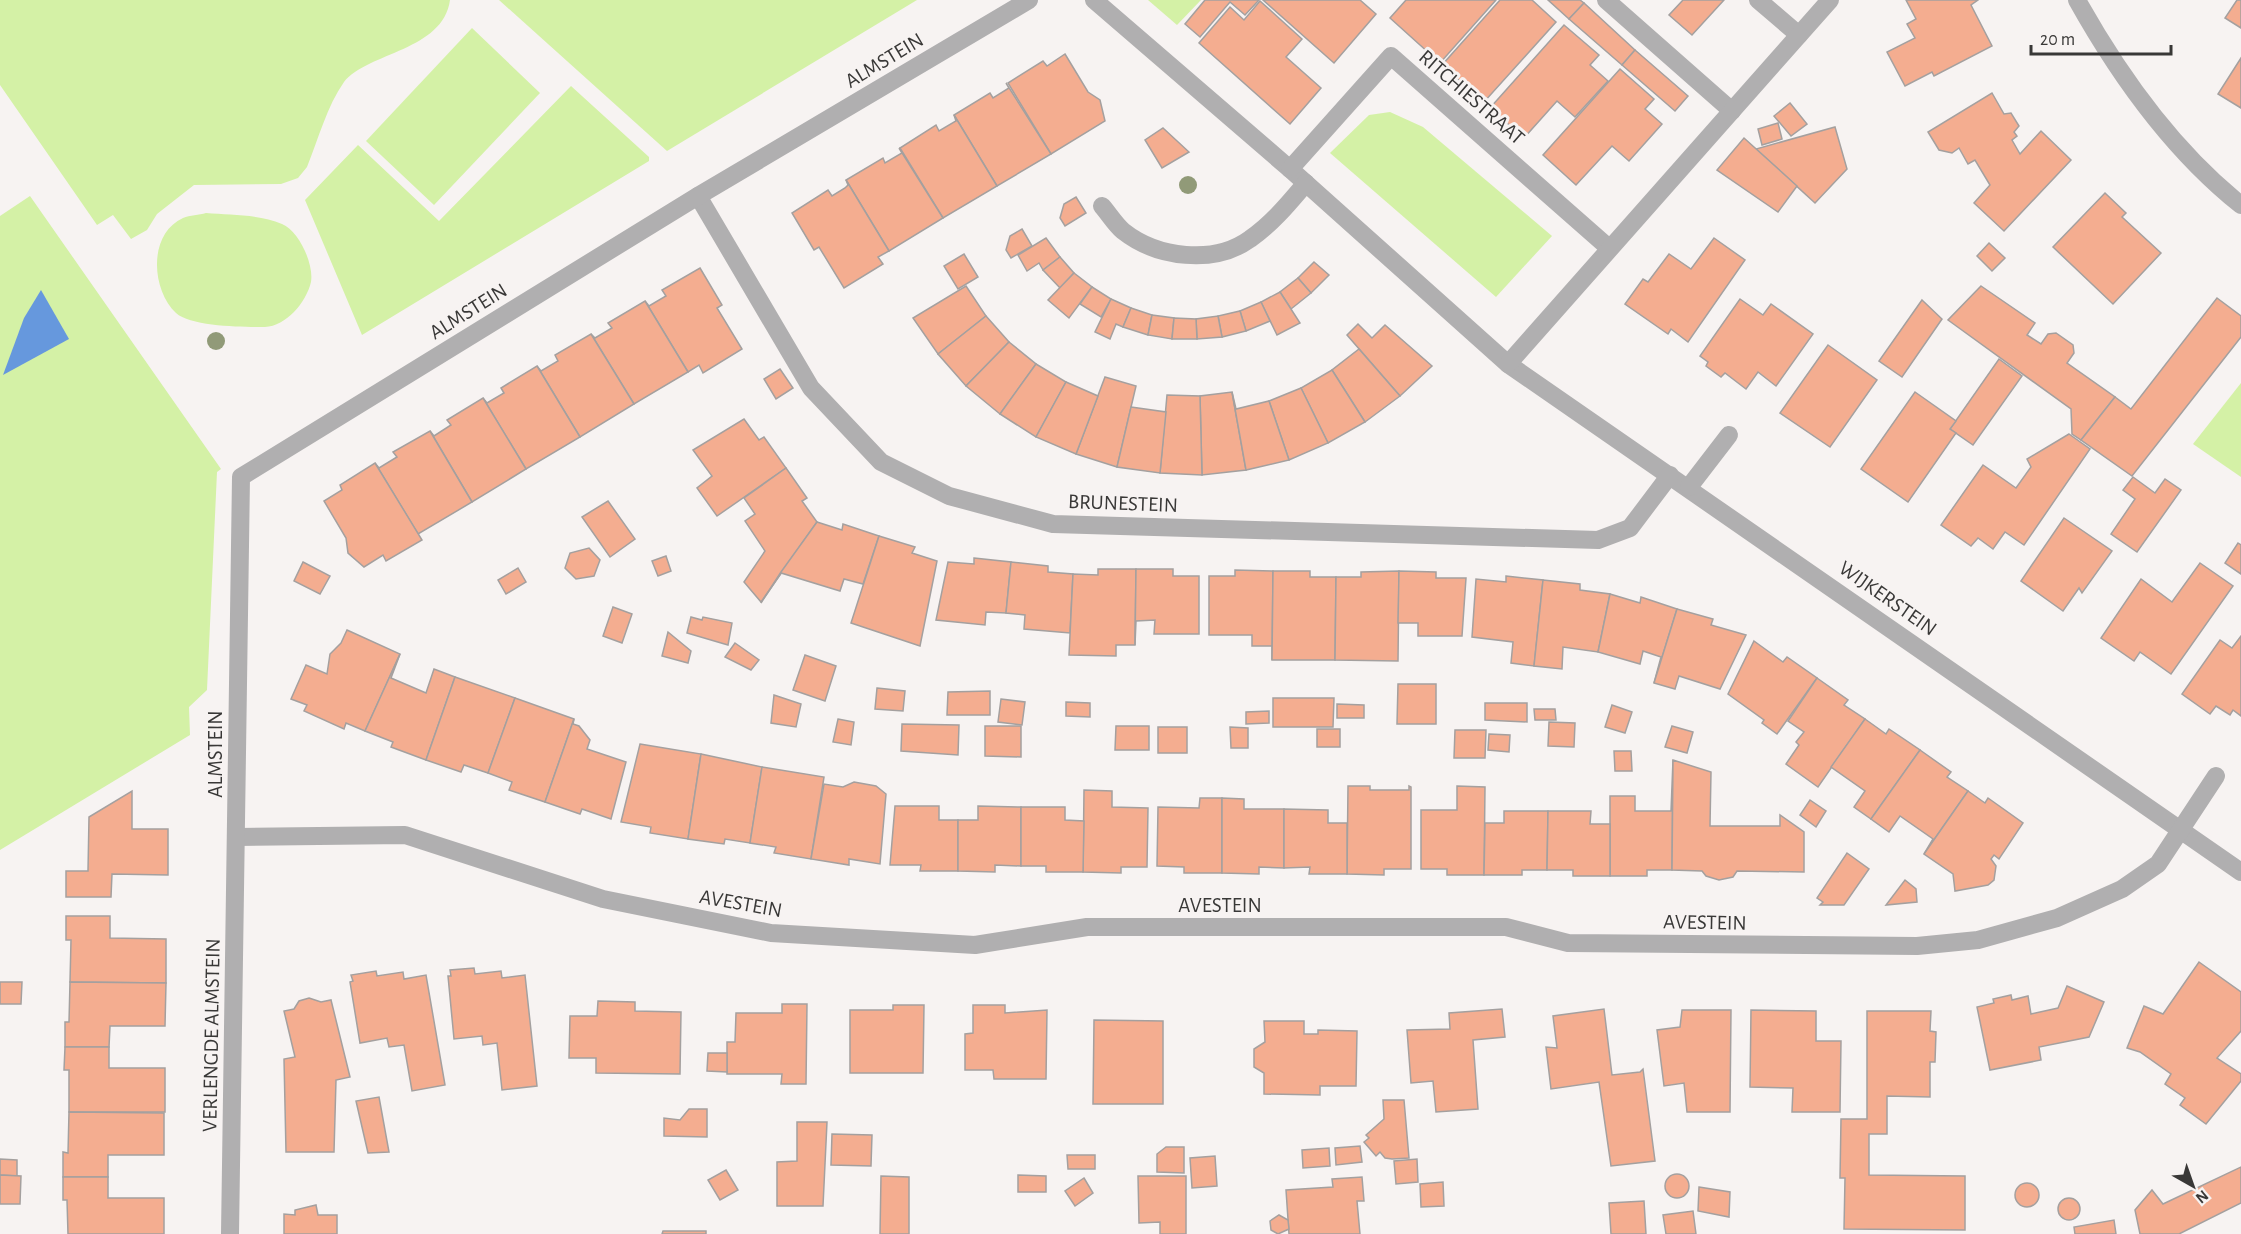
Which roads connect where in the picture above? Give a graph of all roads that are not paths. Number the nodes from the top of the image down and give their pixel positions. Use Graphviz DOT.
graph roads {
  1 [pos="1029,0"];
  2 [pos="1094,0"];
  3 [pos="1606,0"];
  4 [pos="1758,0"];
  5 [pos="1830,0"];
  6 [pos="2077,0"];
  7 [pos="1799,35"];
  8 [pos="1732,111"];
  9 [pos="1290,169"];
  10 [pos="1306,183"];
  11 [pos="698,196"];
  12 [pos="2241,205"];
  13 [pos="1102,207"];
  14 [pos="1609,248"];
  15 [pos="1508,364"];
  16 [pos="1729,435"];
  17 [pos="1670,475"];
  18 [pos="1689,487"];
  19 [pos="2216,776"];
  20 [pos="2180,829"];
  21 [pos="237,837"];
  22 [pos="2241,872"];
  23 [pos="230,1234"];
  1 -- 11 [label="street, ALMSTEIN"];
  2 -- 9 [label="street"];
  3 -- 8 [label="street"];
  4 -- 7 [label="street"];
  5 -- 7 [label="street"];
  6 -- 12 [label="street"];
  7 -- 8 [label="street"];
  8 -- 14 [label="street"];
  9 -- 10 [label="street"];
  9 -- 14 [label="street, RITCHIESTRAAT"];
  10 -- 13 [label="street"];
  10 -- 15 [label="street"];
  11 -- 17 [label="street, BRUNESTEIN"];
  11 -- 21 [label="street, ALMSTEIN"];
  14 -- 15 [label="street"];
  15 -- 17 [label="street, WIJKERSTEIN"];
  16 -- 18 [label="street"];
  17 -- 18 [label="street, WIJKERSTEIN"];
  18 -- 20 [label="street, WIJKERSTEIN"];
  19 -- 20 [label="street, AVESTEIN"];
  20 -- 21 [label="street, AVESTEIN"];
  20 -- 22 [label="street, WIJKERSTEIN"];
  21 -- 23 [label="street, VERLENGDE ALMSTEIN"];
}
